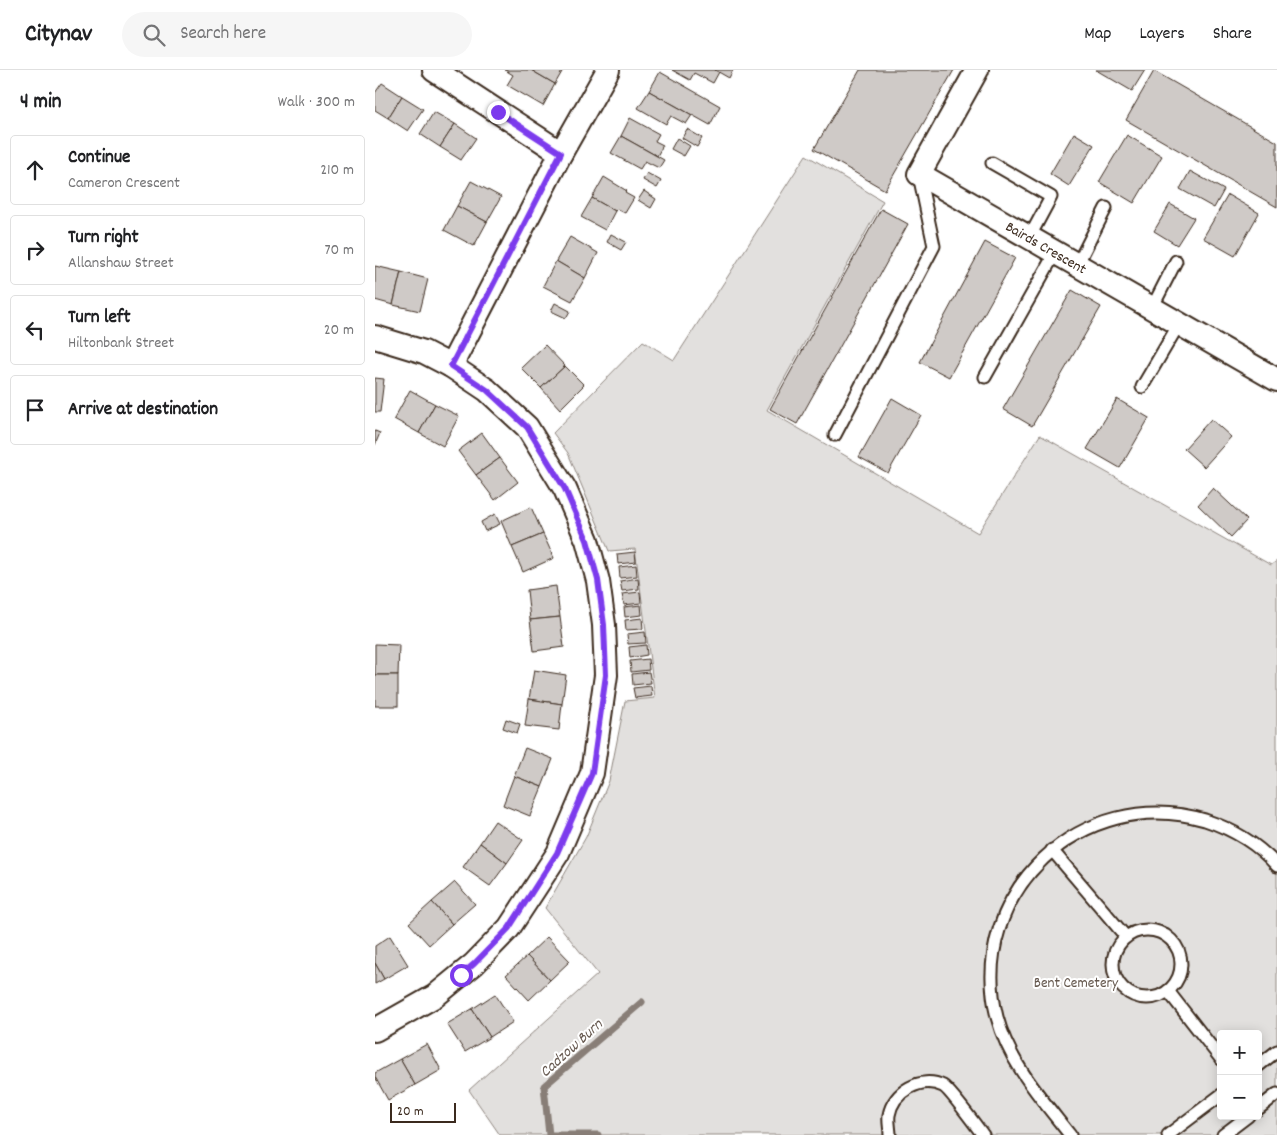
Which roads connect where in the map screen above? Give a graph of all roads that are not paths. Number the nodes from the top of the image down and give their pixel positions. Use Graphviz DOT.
graph roads {
  1 [pos="434,70"];
  2 [pos="608,70"];
  3 [pos="977,70"];
  4 [pos="561,153"];
  5 [pos="992,163"];
  6 [pos="919,174"];
  7 [pos="1107,208"];
  8 [pos="1029,238"];
  9 [pos="1055,253"];
  10 [pos="1176,261"];
  11 [pos="1077,265"];
  12 [pos="1152,308"];
  13 [pos="1179,324"];
  14 [pos="375,337"];
  15 [pos="451,366"];
  16 [pos="985,378"];
  17 [pos="1277,380"];
  18 [pos="1142,387"];
  19 [pos="835,435"];
  20 [pos="1052,850"];
  21 [pos="1277,866"];
  22 [pos="1126,937"];
  23 [pos="1168,991"];
  24 [pos="375,1030"];
  25 [pos="1277,1051"];
  26 [pos="1217,1054"];
  27 [pos="1262,1063"];
  28 [pos="1277,1094"];
  29 [pos="1217,1098"];
  30 [pos="1262,1105"];
  31 [pos="1243,1120"];
  32 [pos="891,1135"];
  33 [pos="983,1135"];
  34 [pos="1070,1135"];
  35 [pos="1167,1135"];
  36 [pos="1223,1135"];
  1 -- 4 [label="street"];
  2 -- 4 [label="street"];
  3 -- 6 [label="street"];
  4 -- 15 [label="street"];
  5 -- 8 [label="lane"];
  6 -- 8 [label="street, Bairds Crescent"];
  6 -- 19 [label="lane"];
  7 -- 11 [label="lane"];
  8 -- 9 [label="street, Bairds Crescent"];
  9 -- 11 [label="street, Bairds Crescent"];
  9 -- 16 [label="lane"];
  10 -- 12 [label="lane"];
  11 -- 12 [label="street, Bairds Crescent"];
  12 -- 13 [label="street, Bairds Crescent"];
  13 -- 17 [label="street, Bairds Crescent"];
  13 -- 18 [label="lane"];
  14 -- 15 [label="street"];
  15 -- 24 [label="street"];
  20 -- 21 [label="lane"];
  20 -- 22 [label="lane"];
  20 -- 34 [label="lane"];
  22 -- 23 [label="lane"];
  22 -- 23 [label="lane"];
  23 -- 26 [label="lane"];
  25 -- 27 [label="lane"];
  28 -- 30 [label="lane"];
  29 -- 35 [label="lane"];
  31 -- 36 [label="lane"];
  32 -- 33 [label="lane"];
}
